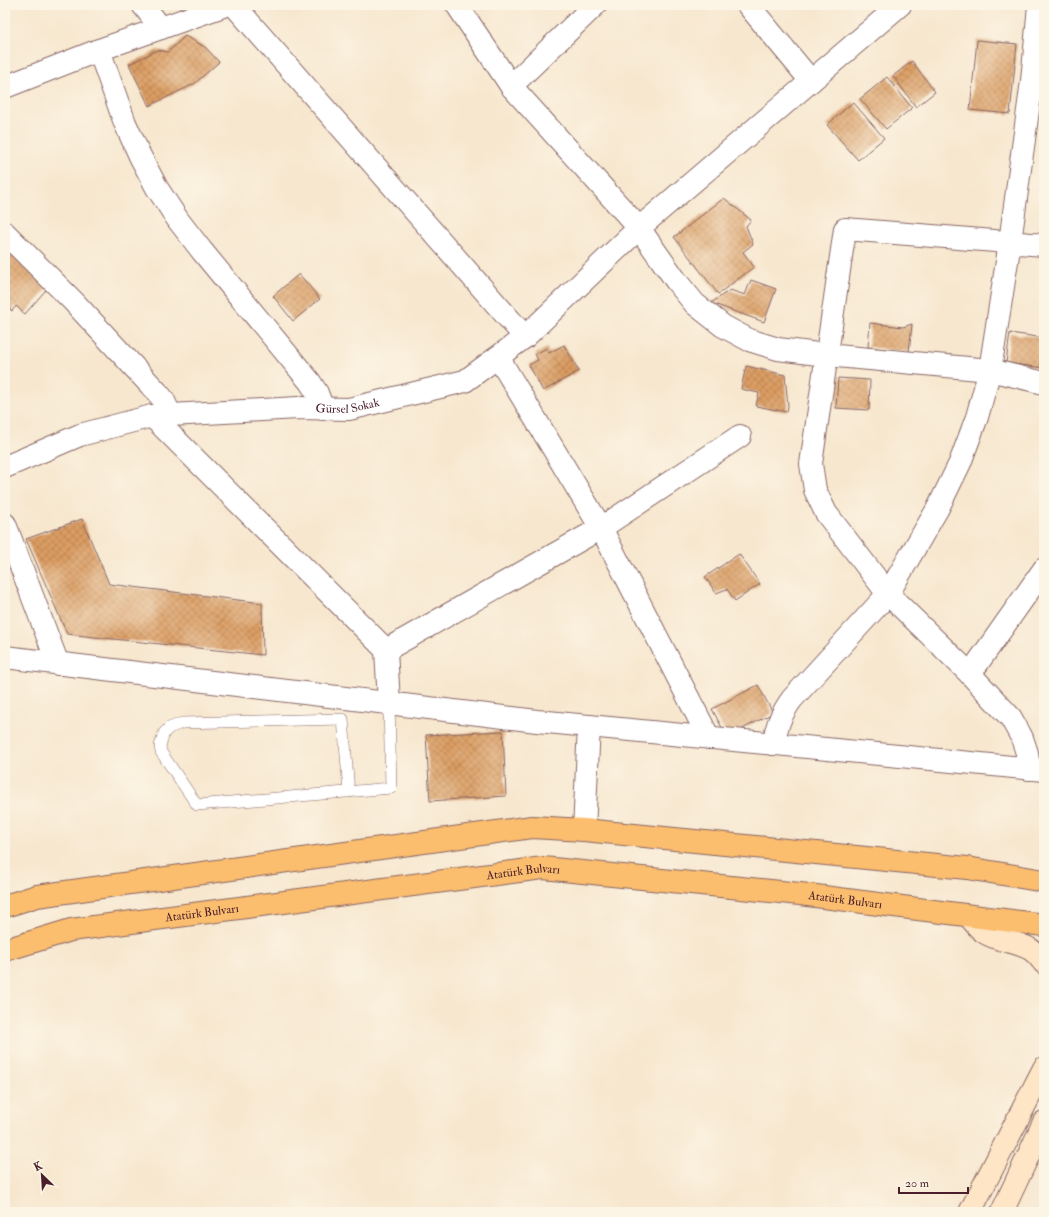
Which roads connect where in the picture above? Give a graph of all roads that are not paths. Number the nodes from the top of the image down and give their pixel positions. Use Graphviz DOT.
graph roads {
  1 [pos="143,5"];
  2 [pos="226,5"];
  3 [pos="234,5"];
  4 [pos="457,5"];
  5 [pos="595,5"];
  6 [pos="748,5"];
  7 [pos="900,5"];
  8 [pos="1039,5"];
  9 [pos="161,28"];
  10 [pos="99,50"];
  11 [pos="811,81"];
  12 [pos="511,86"];
  13 [pos="5,87"];
  14 [pos="638,228"];
  15 [pos="5,233"];
  16 [pos="1010,242"];
  17 [pos="1044,245"];
  18 [pos="525,337"];
  19 [pos="826,355"];
  20 [pos="498,357"];
  21 [pos="990,370"];
  22 [pos="1044,384"];
  23 [pos="323,409"];
  24 [pos="161,415"];
  25 [pos="740,436"];
  26 [pos="5,467"];
  27 [pos="5,524"];
  28 [pos="601,528"];
  29 [pos="1044,569"];
  30 [pos="888,594"];
  31 [pos="386,650"];
  32 [pos="5,657"];
  33 [pos="58,664"];
  34 [pos="970,674"];
  35 [pos="389,704"];
  36 [pos="589,726"];
  37 [pos="709,738"];
  38 [pos="773,744"];
  39 [pos="1036,769"];
  40 [pos="349,792"];
  41 [pos="584,830"];
  42 [pos="1044,881"];
  43 [pos="5,906"];
  44 [pos="969,916"];
  45 [pos="1044,925"];
  46 [pos="5,950"];
  47 [pos="1044,963"];
  48 [pos="1044,1068"];
  49 [pos="1044,1122"];
  50 [pos="970,1212"];
  51 [pos="1002,1212"];
  1 -- 9 [label="street"];
  2 -- 9 [label="street"];
  3 -- 18 [label="street"];
  4 -- 12 [label="street"];
  5 -- 12 [label="street"];
  6 -- 11 [label="street"];
  7 -- 11 [label="street, Gürsel Sokak"];
  8 -- 16 [label="street"];
  9 -- 10 [label="street"];
  10 -- 13 [label="street"];
  10 -- 23 [label="street"];
  11 -- 14 [label="street, Gürsel Sokak"];
  12 -- 14 [label="street"];
  14 -- 18 [label="street, Gürsel Sokak"];
  14 -- 19 [label="street"];
  15 -- 24 [label="street"];
  16 -- 17 [label="street"];
  16 -- 19 [label="street"];
  16 -- 21 [label="street"];
  18 -- 20 [label="street, Gürsel Sokak"];
  19 -- 21 [label="street"];
  19 -- 30 [label="street"];
  20 -- 23 [label="street, Gürsel Sokak"];
  20 -- 28 [label="street"];
  21 -- 22 [label="street"];
  21 -- 30 [label="street"];
  23 -- 24 [label="street, Gürsel Sokak"];
  24 -- 26 [label="street, Gürsel Sokak"];
  24 -- 31 [label="street"];
  25 -- 28 [label="street"];
  27 -- 33 [label="street"];
  28 -- 31 [label="street"];
  28 -- 37 [label="street"];
  29 -- 34 [label="street"];
  30 -- 34 [label="street"];
  30 -- 38 [label="street"];
  31 -- 35 [label="street"];
  32 -- 33 [label="street"];
  33 -- 35 [label="street"];
  34 -- 39 [label="street"];
  35 -- 36 [label="street"];
  35 -- 40 [label="lane"];
  36 -- 37 [label="street"];
  36 -- 41 [label="street"];
  37 -- 38 [label="street"];
  38 -- 39 [label="street"];
  40 -- 40 [label="lane"];
  41 -- 42 [label="main road"];
  41 -- 43 [label="main road"];
  44 -- 45 [label="main road, Atatürk Bulvarı"];
  44 -- 46 [label="main road, Atatürk Bulvarı"];
  44 -- 47 [label="main road"];
  48 -- 50 [label="main road"];
  49 -- 51 [label="main road"];
}
